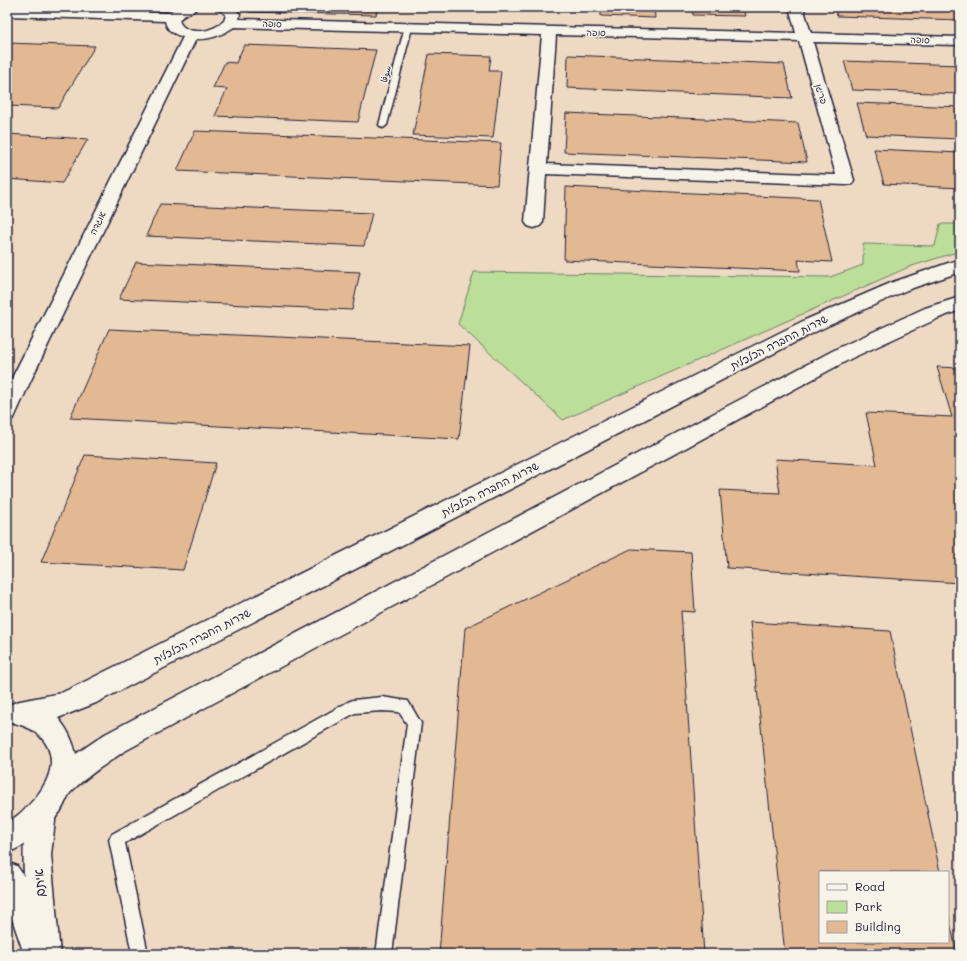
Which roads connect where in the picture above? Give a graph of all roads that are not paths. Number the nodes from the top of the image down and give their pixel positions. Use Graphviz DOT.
graph roads {
  1 [pos="191,7"];
  2 [pos="224,7"];
  3 [pos="796,7"];
  4 [pos="7,12"];
  5 [pos="174,17"];
  6 [pos="231,23"];
  7 [pos="408,28"];
  8 [pos="549,32"];
  9 [pos="191,35"];
  10 [pos="804,37"];
  11 [pos="960,41"];
  12 [pos="383,125"];
  13 [pos="538,169"];
  14 [pos="534,222"];
  15 [pos="960,265"];
  16 [pos="960,303"];
  17 [pos="7,412"];
  18 [pos="14,713"];
  19 [pos="58,786"];
  20 [pos="42,812"];
  21 [pos="7,839"];
  22 [pos="7,876"];
  23 [pos="38,954"];
  24 [pos="45,954"];
  25 [pos="140,954"];
  26 [pos="384,954"];
  1 -- 5 [label="street"];
  2 -- 6 [label="street"];
  3 -- 10 [label="street, פריגן"];
  4 -- 5 [label="street"];
  5 -- 9 [label="street"];
  6 -- 7 [label="street, סופה"];
  6 -- 9 [label="street"];
  7 -- 8 [label="street, סופה"];
  7 -- 12 [label="lane, سوفا"];
  8 -- 10 [label="street, סופה"];
  8 -- 13 [label="street"];
  9 -- 17 [label="street, אוגדה"];
  10 -- 11 [label="street, סופה"];
  10 -- 13 [label="street, פריגן"];
  13 -- 14 [label="street"];
  15 -- 18 [label="street, שדרות החברה הכלכלית"];
  16 -- 19 [label="street"];
  18 -- 19 [label="street"];
  19 -- 20 [label="street"];
  20 -- 21 [label="street"];
  20 -- 24 [label="street, איתם"];
  22 -- 23 [label="street, איתם"];
  25 -- 26 [label="lane"];
}
